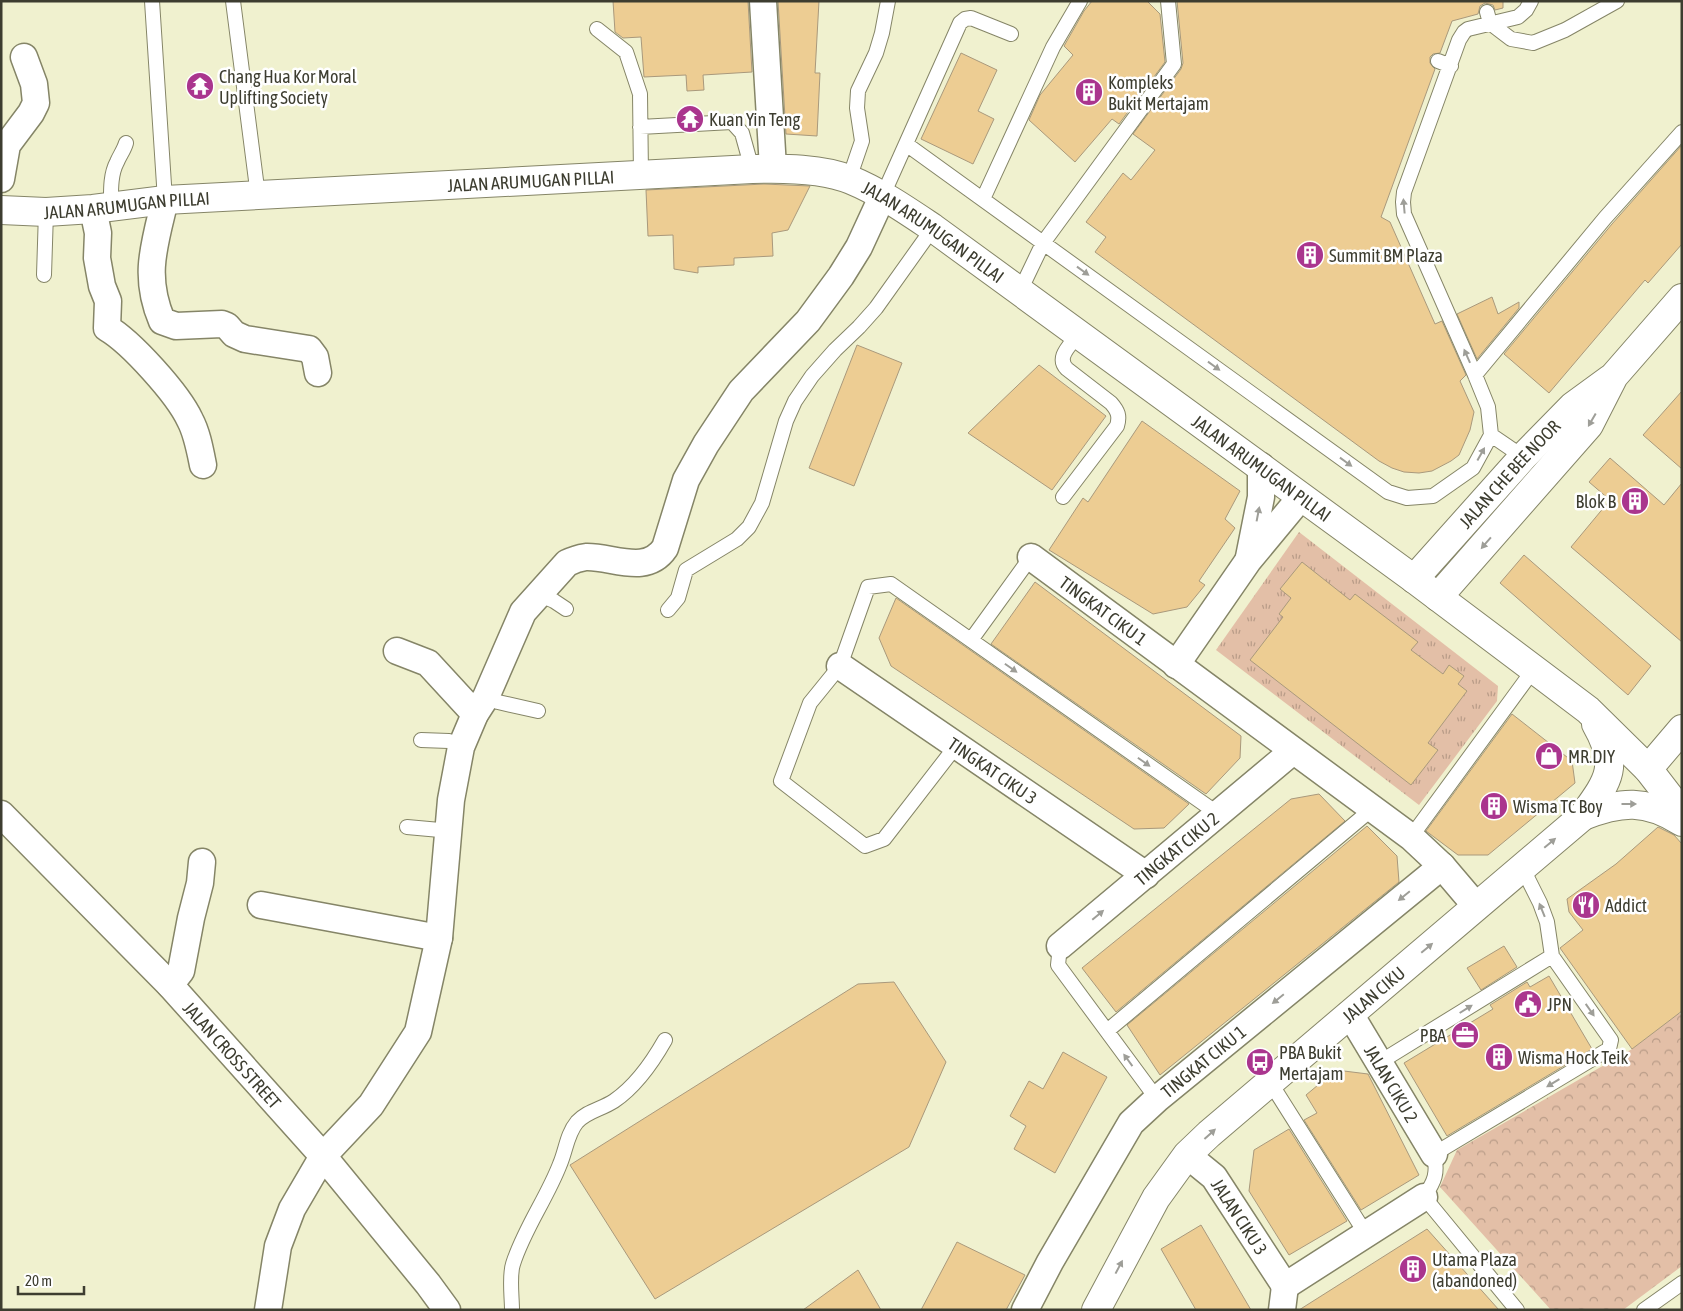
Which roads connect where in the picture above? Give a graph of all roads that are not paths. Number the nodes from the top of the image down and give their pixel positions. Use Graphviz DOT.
graph roads {
  1 [pos="152,1"];
  2 [pos="233,1"];
  3 [pos="763,1"];
  4 [pos="888,1"];
  5 [pos="1080,1"];
  6 [pos="1168,1"];
  7 [pos="1531,1"];
  8 [pos="1617,1"];
  9 [pos="1488,18"];
  10 [pos="597,29"];
  11 [pos="1011,34"];
  12 [pos="1446,36"];
  13 [pos="1459,40"];
  14 [pos="24,56"];
  15 [pos="640,127"];
  16 [pos="1682,132"];
  17 [pos="126,143"];
  18 [pos="906,144"];
  19 [pos="763,169"];
  20 [pos="641,175"];
  21 [pos="1,179"];
  22 [pos="849,179"];
  23 [pos="884,195"];
  24 [pos="258,196"];
  25 [pos="982,199"];
  26 [pos="165,200"];
  27 [pos="102,208"];
  28 [pos="1,210"];
  29 [pos="46,212"];
  30 [pos="933,228"];
  31 [pos="1043,242"];
  32 [pos="44,275"];
  33 [pos="1020,291"];
  34 [pos="1682,298"];
  35 [pos="1079,334"];
  36 [pos="318,373"];
  37 [pos="1476,375"];
  38 [pos="1614,376"];
  39 [pos="1491,435"];
  40 [pos="1523,457"];
  41 [pos="203,464"];
  42 [pos="1261,466"];
  43 [pos="1063,497"];
  44 [pos="1301,497"];
  45 [pos="1031,557"];
  46 [pos="1248,560"];
  47 [pos="1414,579"];
  48 [pos="538,594"];
  49 [pos="1438,597"];
  50 [pos="566,609"];
  51 [pos="668,610"];
  52 [pos="971,640"];
  53 [pos="397,650"];
  54 [pos="1176,664"];
  55 [pos="840,666"];
  56 [pos="1534,669"];
  57 [pos="481,705"];
  58 [pos="1588,710"];
  59 [pos="538,711"];
  60 [pos="1682,729"];
  61 [pos="421,740"];
  62 [pos="956,746"];
  63 [pos="461,747"];
  64 [pos="1293,750"];
  65 [pos="1648,769"];
  66 [pos="1372,809"];
  67 [pos="1682,813"];
  68 [pos="1,814"];
  69 [pos="1217,814"];
  70 [pos="1583,816"];
  71 [pos="1682,822"];
  72 [pos="407,827"];
  73 [pos="448,834"];
  74 [pos="1411,837"];
  75 [pos="202,862"];
  76 [pos="1442,866"];
  77 [pos="1522,867"];
  78 [pos="1146,875"];
  79 [pos="261,905"];
  80 [pos="1476,906"];
  81 [pos="439,938"];
  82 [pos="1060,946"];
  83 [pos="1552,956"];
  84 [pos="170,985"];
  85 [pos="1350,1014"];
  86 [pos="1107,1031"];
  87 [pos="665,1040"];
  88 [pos="1380,1062"];
  89 [pos="1270,1082"];
  90 [pos="1157,1099"];
  91 [pos="1434,1154"];
  92 [pos="322,1156"];
  93 [pos="1187,1156"];
  94 [pos="1424,1197"];
  95 [pos="1366,1234"];
  96 [pos="1682,1283"];
  97 [pos="1283,1298"];
  98 [pos="268,1310"];
  99 [pos="448,1310"];
  100 [pos="512,1310"];
  101 [pos="1025,1310"];
  102 [pos="1096,1310"];
  103 [pos="1517,1310"];
  104 [pos="1644,1310"];
  1 -- 26 [label="lane"];
  2 -- 24 [label="lane"];
  3 -- 19 [label="street"];
  4 -- 22 [label="lane"];
  5 -- 25 [label="lane"];
  6 -- 31 [label="lane"];
  7 -- 9 [label="lane"];
  8 -- 9 [label="lane"];
  9 -- 13 [label="lane"];
  10 -- 15 [label="lane"];
  11 -- 18 [label="lane"];
  12 -- 13 [label="lane"];
  37 -- 13 [label="lane, one-way"];
  14 -- 21 [label="street"];
  15 -- 19 [label="lane"];
  15 -- 20 [label="lane"];
  16 -- 37 [label="lane"];
  17 -- 27 [label="lane"];
  18 -- 23 [label="lane"];
  18 -- 25 [label="lane"];
  19 -- 20 [label="main road, JALAN ARUMUGAN PILLAI"];
  19 -- 22 [label="main road, JALAN ARUMUGAN PILLAI"];
  20 -- 24 [label="main road, JALAN ARUMUGAN PILLAI"];
  22 -- 23 [label="main road, JALAN ARUMUGAN PILLAI"];
  23 -- 30 [label="main road, JALAN ARUMUGAN PILLAI"];
  23 -- 48 [label="street"];
  24 -- 26 [label="main road, JALAN ARUMUGAN PILLAI"];
  25 -- 31 [label="lane"];
  26 -- 27 [label="main road, JALAN ARUMUGAN PILLAI"];
  26 -- 36 [label="street"];
  27 -- 29 [label="main road, JALAN ARUMUGAN PILLAI"];
  27 -- 41 [label="street"];
  28 -- 29 [label="main road, JALAN ARUMUGAN PILLAI"];
  29 -- 32 [label="lane"];
  30 -- 33 [label="main road, JALAN ARUMUGAN PILLAI"];
  30 -- 51 [label="lane"];
  31 -- 33 [label="lane"];
  31 -- 39 [label="lane, one-way"];
  33 -- 35 [label="main road, JALAN ARUMUGAN PILLAI"];
  34 -- 38 [label="main road, JALAN CHE BEE NOOR"];
  35 -- 42 [label="main road, JALAN ARUMUGAN PILLAI"];
  35 -- 43 [label="lane"];
  37 -- 39 [label="lane"];
  38 -- 40 [label="main road, JALAN CHE BEE NOOR"];
  38 -- 49 [label="main road, JALAN CHE BEE NOOR, one-way"];
  39 -- 40 [label="lane"];
  40 -- 47 [label="main road, JALAN CHE BEE NOOR"];
  42 -- 44 [label="main road, JALAN ARUMUGAN PILLAI"];
  46 -- 42 [label="street, one-way"];
  44 -- 46 [label="street"];
  44 -- 47 [label="main road, JALAN ARUMUGAN PILLAI"];
  45 -- 52 [label="lane"];
  45 -- 54 [label="street, TINGKAT CIKU 1"];
  46 -- 54 [label="street"];
  47 -- 49 [label="main road, JALAN ARUMUGAN PILLAI"];
  48 -- 50 [label="lane"];
  48 -- 57 [label="street"];
  49 -- 56 [label="main road, JALAN ARUMUGAN PILLAI"];
  52 -- 55 [label="lane"];
  52 -- 69 [label="lane, one-way"];
  53 -- 57 [label="street"];
  54 -- 64 [label="street, TINGKAT CIKU 1"];
  55 -- 62 [label="street, TINGKAT CIKU 3"];
  55 -- 62 [label="lane"];
  56 -- 58 [label="main road, JALAN ARUMUGAN PILLAI"];
  56 -- 74 [label="lane"];
  57 -- 59 [label="lane"];
  57 -- 63 [label="street"];
  58 -- 65 [label="main road, JALAN ARUMUGAN PILLAI"];
  58 -- 70 [label="main road"];
  60 -- 65 [label="main road"];
  61 -- 63 [label="lane"];
  62 -- 78 [label="street, TINGKAT CIKU 3"];
  63 -- 73 [label="street"];
  64 -- 66 [label="street, TINGKAT CIKU 1"];
  64 -- 69 [label="street, TINGKAT CIKU 2"];
  65 -- 67 [label="main road, JALAN ARUMUGAN PILLAI"];
  66 -- 74 [label="street, TINGKAT CIKU 1"];
  66 -- 86 [label="lane"];
  68 -- 84 [label="street, JALAN CROSS STREET"];
  69 -- 78 [label="street, TINGKAT CIKU 2"];
  70 -- 71 [label="main road, one-way"];
  77 -- 70 [label="main road, JALAN CIKU, one-way"];
  72 -- 73 [label="lane"];
  73 -- 81 [label="street"];
  74 -- 76 [label="street, TINGKAT CIKU 1"];
  75 -- 84 [label="street"];
  76 -- 80 [label="street, TINGKAT CIKU 1"];
  76 -- 90 [label="street, TINGKAT CIKU 1, one-way"];
  77 -- 80 [label="main road, JALAN CIKU"];
  83 -- 77 [label="lane, one-way"];
  82 -- 78 [label="street, TINGKAT CIKU 2, one-way"];
  79 -- 81 [label="street"];
  85 -- 80 [label="main road, JALAN CIKU, one-way"];
  81 -- 92 [label="street"];
  82 -- 86 [label="lane"];
  88 -- 83 [label="lane, one-way"];
  83 -- 91 [label="lane, one-way"];
  84 -- 92 [label="street, JALAN CROSS STREET"];
  85 -- 88 [label="street, JALAN CIKU 2"];
  85 -- 89 [label="main road, JALAN CIKU"];
  90 -- 86 [label="lane, one-way"];
  87 -- 100 [label="lane"];
  88 -- 91 [label="street, JALAN CIKU 2"];
  93 -- 89 [label="main road, JALAN CIKU, one-way"];
  89 -- 95 [label="lane"];
  90 -- 101 [label="street, TINGKAT CIKU 1"];
  91 -- 94 [label="lane"];
  92 -- 98 [label="street"];
  92 -- 99 [label="street, JALAN CROSS STREET"];
  93 -- 97 [label="street, JALAN CIKU 3"];
  102 -- 93 [label="main road, JALAN CIKU, one-way"];
  94 -- 95 [label="street"];
  94 -- 103 [label="lane"];
  95 -- 97 [label="street"];
  96 -- 104 [label="lane"];
}
